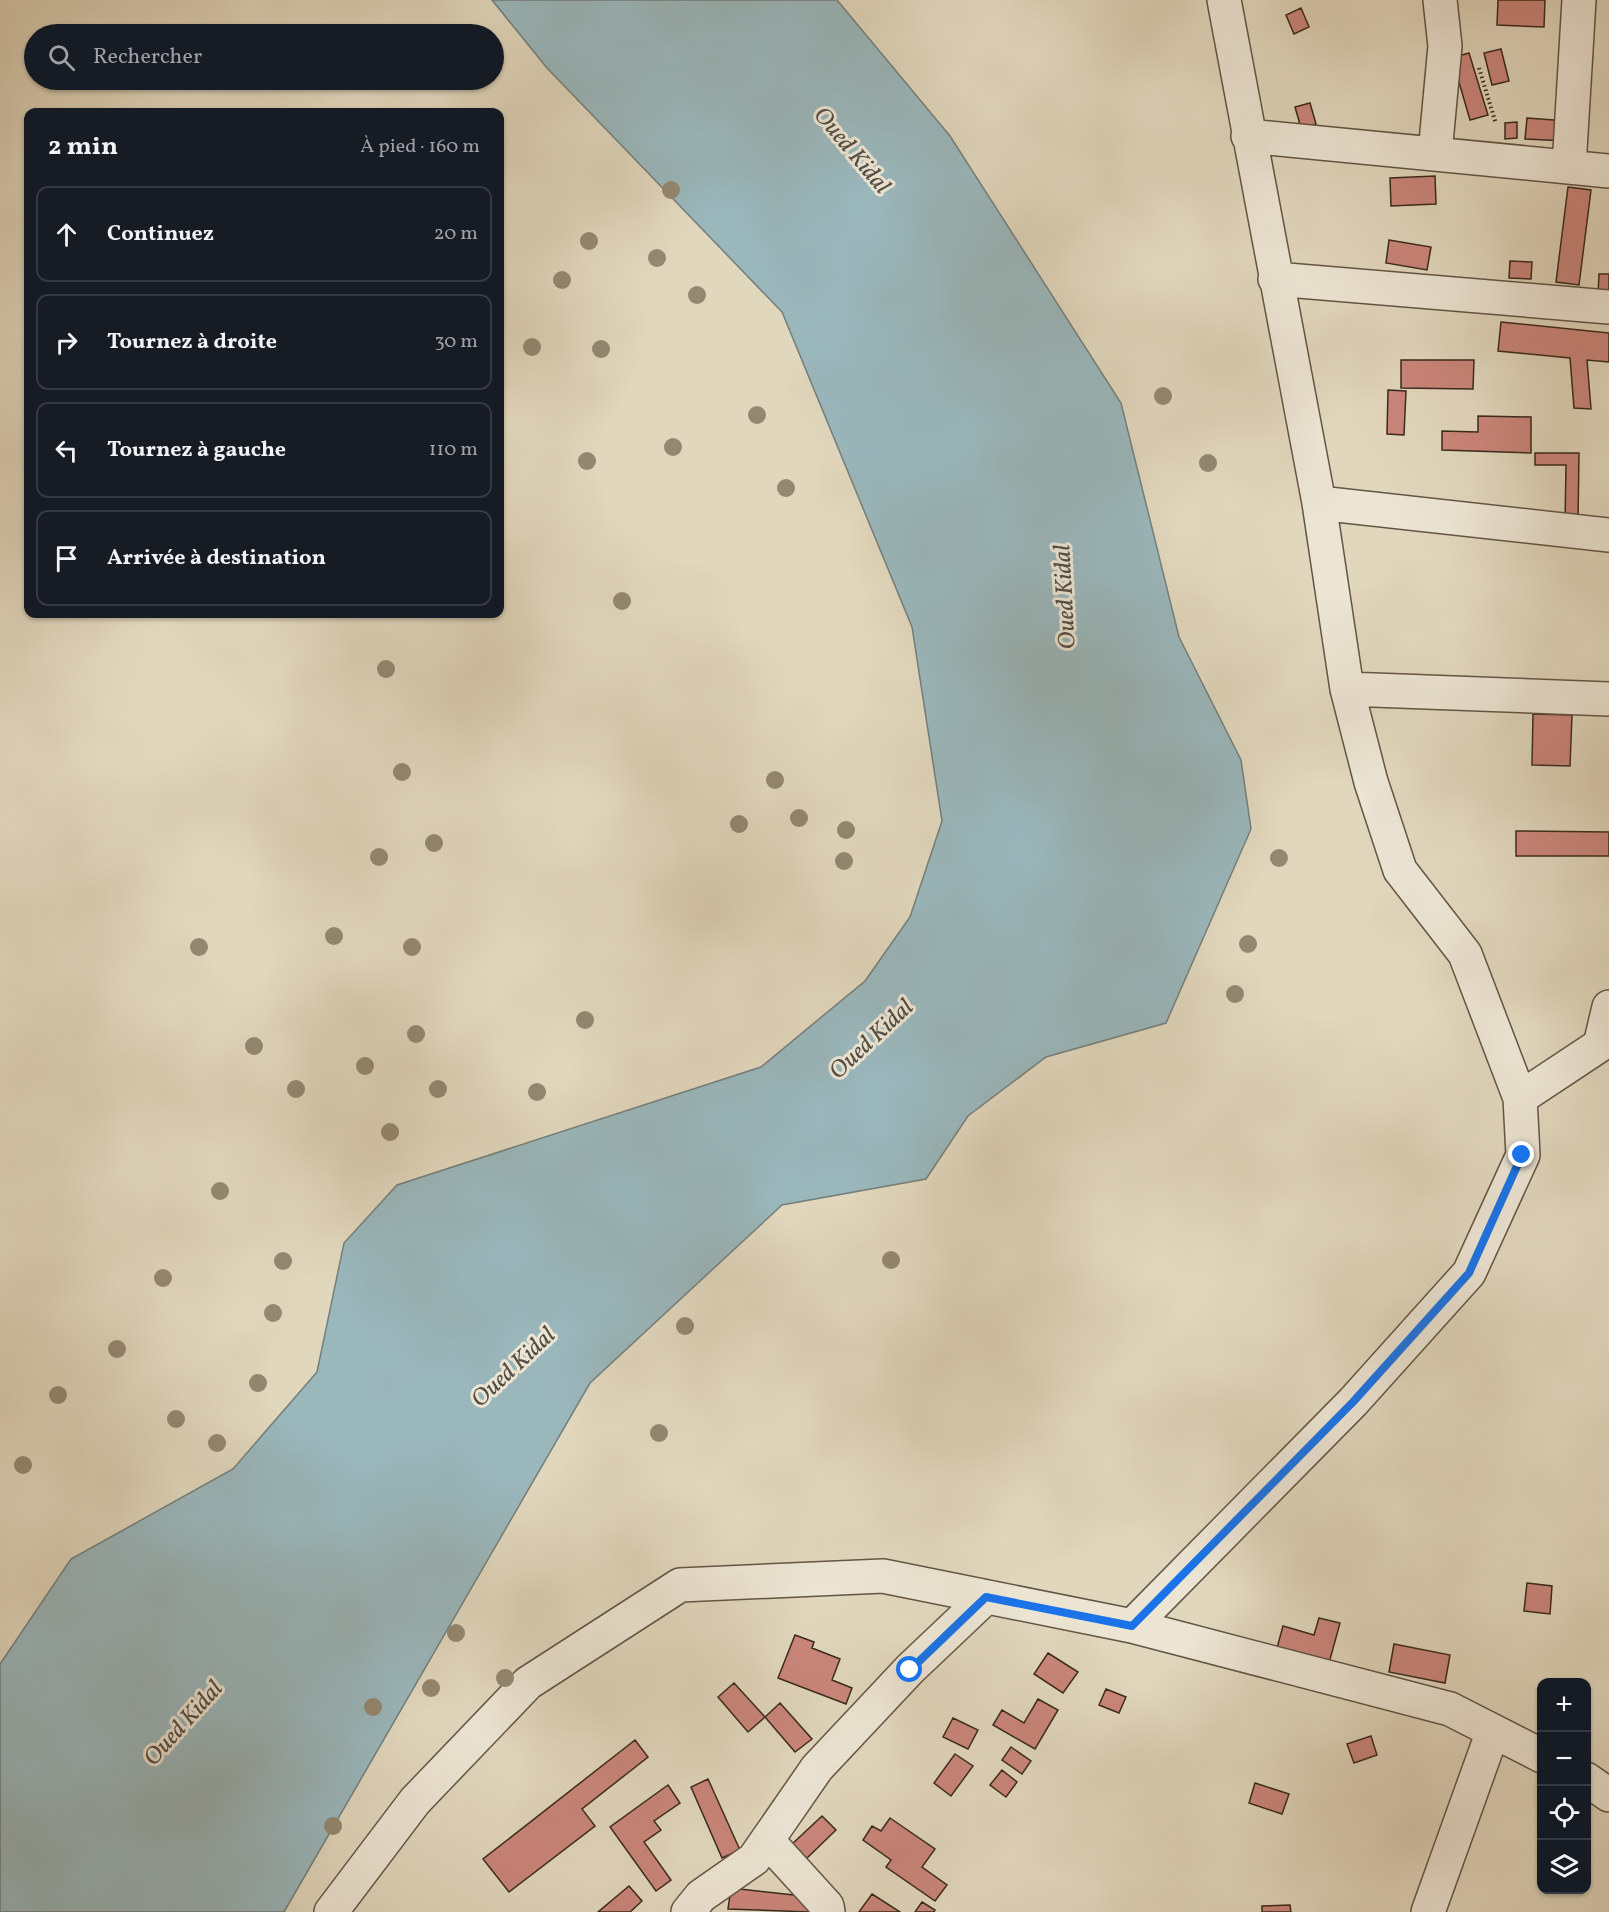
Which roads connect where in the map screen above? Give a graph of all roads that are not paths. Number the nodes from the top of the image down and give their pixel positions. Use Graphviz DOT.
graph roads {
  1 [pos="1224,0"];
  2 [pos="1440,0"];
  3 [pos="1579,0"];
  4 [pos="1248,136"];
  5 [pos="1435,153"];
  6 [pos="1569,167"];
  7 [pos="1609,171"];
  8 [pos="1275,279"];
  9 [pos="1609,307"];
  10 [pos="1319,503"];
  11 [pos="1609,535"];
  12 [pos="1347,689"];
  13 [pos="1609,699"];
  14 [pos="1609,1007"];
  15 [pos="1520,1098"];
  16 [pos="986,1597"];
  17 [pos="1132,1626"];
  18 [pos="1493,1731"];
  19 [pos="1537,1753"];
  20 [pos="1591,1782"];
  21 [pos="1609,1795"];
  22 [pos="767,1840"];
  23 [pos="332,1912"];
  24 [pos="688,1912"];
  25 [pos="828,1912"];
  26 [pos="1428,1912"];
  1 -- 4 [label="street"];
  2 -- 5 [label="street"];
  3 -- 6 [label="street"];
  4 -- 5 [label="street"];
  4 -- 8 [label="street"];
  5 -- 6 [label="street"];
  6 -- 7 [label="street"];
  8 -- 9 [label="street"];
  8 -- 10 [label="street"];
  10 -- 11 [label="street"];
  10 -- 12 [label="street"];
  12 -- 13 [label="street"];
  12 -- 15 [label="street"];
  14 -- 15 [label="street"];
  15 -- 17 [label="street"];
  16 -- 17 [label="street"];
  16 -- 22 [label="street"];
  16 -- 23 [label="street"];
  17 -- 18 [label="street"];
  18 -- 19 [label="street"];
  18 -- 26 [label="street"];
  20 -- 21 [label="street"];
  22 -- 24 [label="street"];
  22 -- 25 [label="street"];
}
